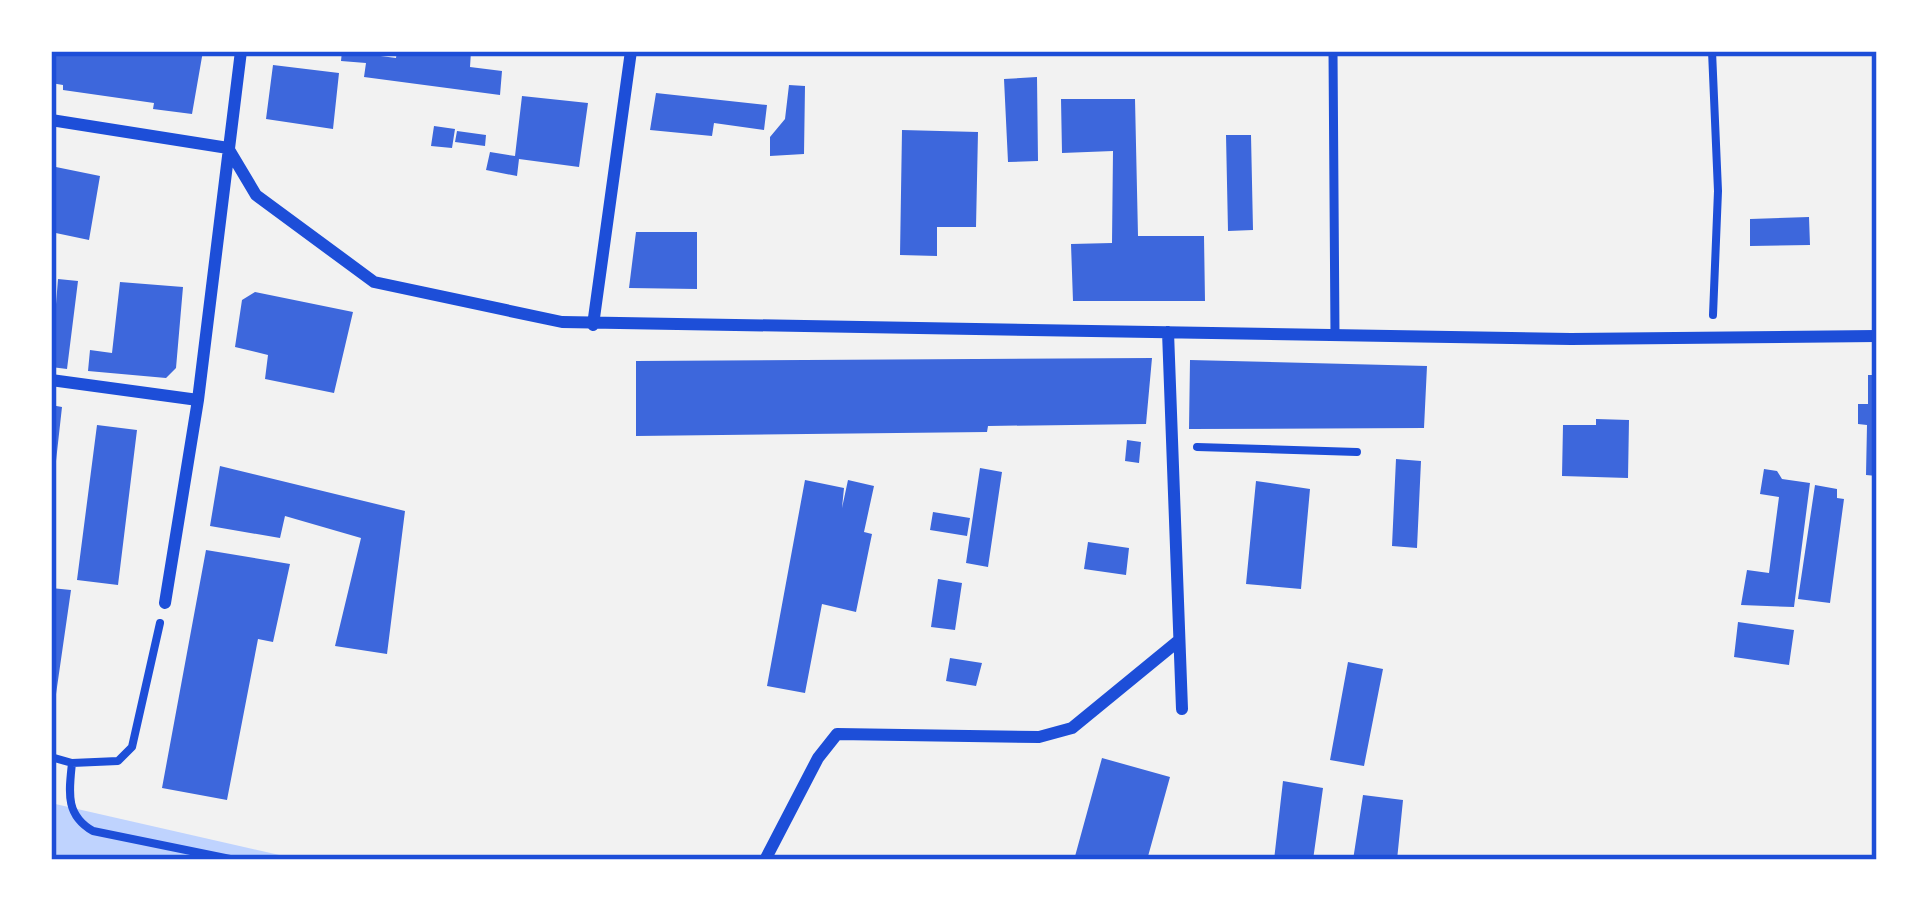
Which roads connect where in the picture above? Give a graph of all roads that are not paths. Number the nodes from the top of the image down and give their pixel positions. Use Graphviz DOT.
graph roads {
  1 [pos="241,51"];
  2 [pos="631,51"];
  3 [pos="1333,51"];
  4 [pos="51,120"];
  5 [pos="228,148"];
  6 [pos="592,325"];
  7 [pos="1168,332"];
  8 [pos="1335,335"];
  9 [pos="1877,336"];
  10 [pos="51,380"];
  11 [pos="198,400"];
  12 [pos="165,603"];
  13 [pos="1177,642"];
  14 [pos="1182,709"];
  15 [pos="765,860"];
  1 -- 5 [label="street"];
  2 -- 6 [label="street"];
  3 -- 8 [label="lane"];
  4 -- 5 [label="street"];
  5 -- 6 [label="street"];
  5 -- 11 [label="street"];
  6 -- 7 [label="street"];
  7 -- 8 [label="street"];
  7 -- 13 [label="street"];
  8 -- 9 [label="street"];
  10 -- 11 [label="street"];
  11 -- 12 [label="street"];
  13 -- 14 [label="street"];
  13 -- 15 [label="street"];
}
